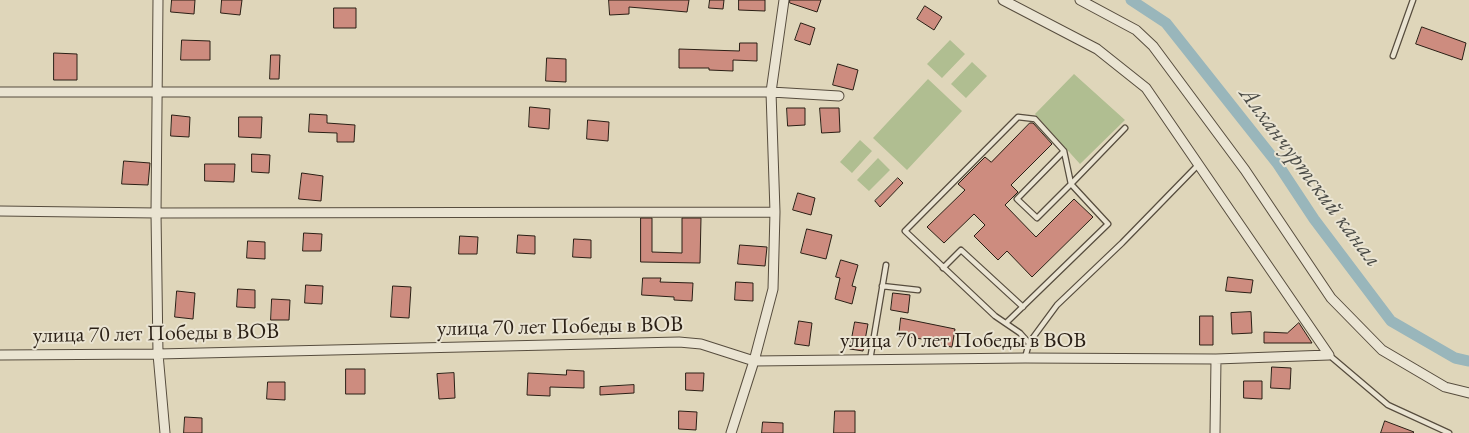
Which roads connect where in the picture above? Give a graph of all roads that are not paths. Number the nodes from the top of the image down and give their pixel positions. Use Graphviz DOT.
graph roads {
  1 [pos="158,0"];
  2 [pos="784,0"];
  3 [pos="1003,0"];
  4 [pos="1080,0"];
  5 [pos="1413,0"];
  6 [pos="1017,3"];
  7 [pos="1393,56"];
  8 [pos="0,92"];
  9 [pos="157,92"];
  10 [pos="771,92"];
  11 [pos="839,96"];
  12 [pos="1124,128"];
  13 [pos="1064,151"];
  14 [pos="1198,165"];
  15 [pos="1071,184"];
  16 [pos="0,211"];
  17 [pos="775,212"];
  18 [pos="156,213"];
  19 [pos="886,265"];
  20 [pos="943,268"];
  21 [pos="882,286"];
  22 [pos="918,290"];
  23 [pos="1023,307"];
  24 [pos="1007,322"];
  25 [pos="1029,343"];
  26 [pos="158,354"];
  27 [pos="0,355"];
  28 [pos="1329,355"];
  29 [pos="1025,358"];
  30 [pos="1216,359"];
  31 [pos="870,360"];
  32 [pos="754,361"];
  33 [pos="1469,394"];
  34 [pos="165,433"];
  35 [pos="731,433"];
  36 [pos="1216,433"];
  37 [pos="1449,433"];
  1 -- 9 [label="street"];
  2 -- 10 [label="street"];
  3 -- 6 [label="street"];
  4 -- 33 [label="street"];
  5 -- 7 [label="lane"];
  6 -- 14 [label="street"];
  8 -- 9 [label="street"];
  9 -- 10 [label="street"];
  9 -- 18 [label="street"];
  10 -- 11 [label="street"];
  10 -- 17 [label="street"];
  12 -- 15 [label="lane"];
  13 -- 15 [label="lane"];
  13 -- 15 [label="lane"];
  13 -- 20 [label="lane"];
  14 -- 25 [label="lane"];
  14 -- 28 [label="street"];
  15 -- 23 [label="lane"];
  16 -- 18 [label="street"];
  17 -- 18 [label="street"];
  17 -- 32 [label="street"];
  18 -- 26 [label="street"];
  19 -- 21 [label="lane"];
  20 -- 23 [label="lane"];
  20 -- 24 [label="lane"];
  21 -- 22 [label="lane"];
  21 -- 31 [label="lane"];
  23 -- 24 [label="lane"];
  24 -- 25 [label="lane"];
  25 -- 29 [label="lane"];
  26 -- 27 [label="street, улица 70 лет Победы в ВОВ"];
  26 -- 32 [label="street, улица 70 лет Победы в ВОВ"];
  26 -- 34 [label="street"];
  28 -- 30 [label="street, улица 70 лет Победы в ВОВ"];
  28 -- 37 [label="lane"];
  29 -- 30 [label="street, улица 70 лет Победы в ВОВ"];
  29 -- 31 [label="street, улица 70 лет Победы в ВОВ"];
  30 -- 36 [label="street"];
  31 -- 32 [label="street, улица 70 лет Победы в ВОВ"];
  32 -- 35 [label="street"];
}
